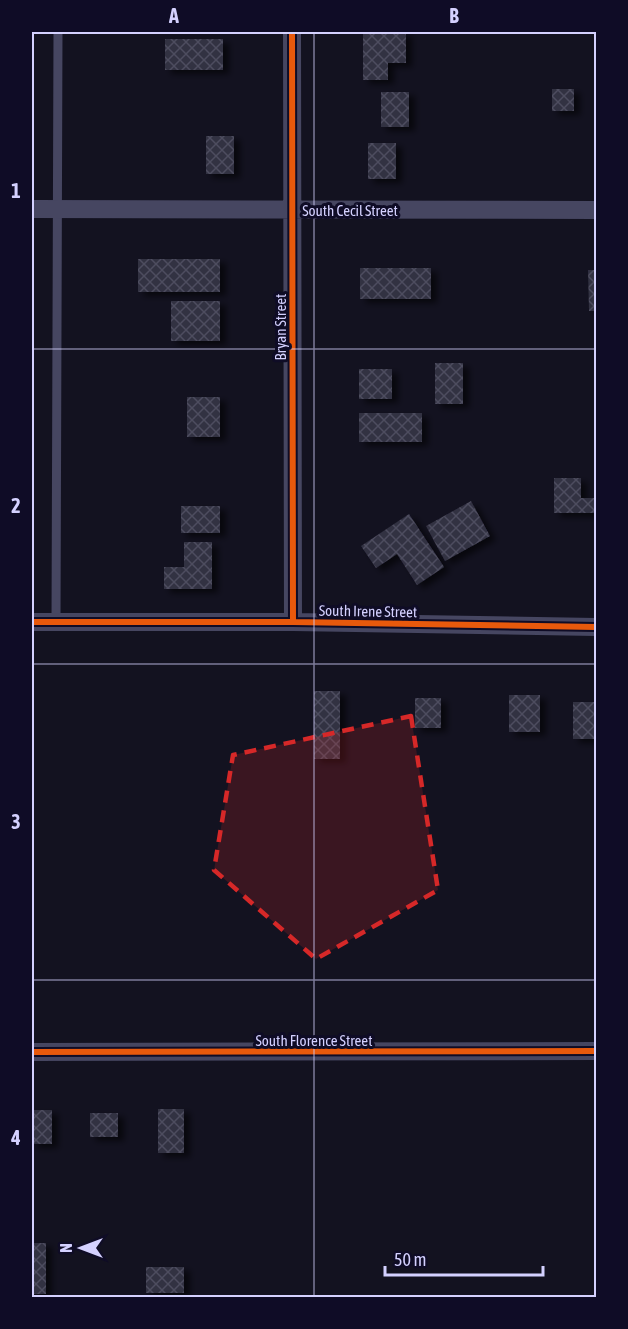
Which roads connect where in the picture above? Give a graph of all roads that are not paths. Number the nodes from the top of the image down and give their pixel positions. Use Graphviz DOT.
graph roads {
  1 [pos="58,32"];
  2 [pos="292,32"];
  3 [pos="32,209"];
  4 [pos="59,209"];
  5 [pos="292,209"];
  6 [pos="597,210"];
  7 [pos="32,622"];
  8 [pos="56,622"];
  9 [pos="293,622"];
  10 [pos="597,627"];
  11 [pos="597,1051"];
  12 [pos="32,1052"];
  1 -- 4 [label="lane"];
  2 -- 5 [label="street, Bryan Street"];
  3 -- 4 [label="street, South Cecil Street"];
  4 -- 5 [label="street, South Cecil Street"];
  4 -- 8 [label="lane"];
  5 -- 6 [label="street, South Cecil Street"];
  5 -- 9 [label="street, Bryan Street"];
  7 -- 8 [label="street, South Irene Street"];
  8 -- 9 [label="street, South Irene Street"];
  9 -- 10 [label="street, South Irene Street"];
  11 -- 12 [label="street, South Florence Street"];
}
